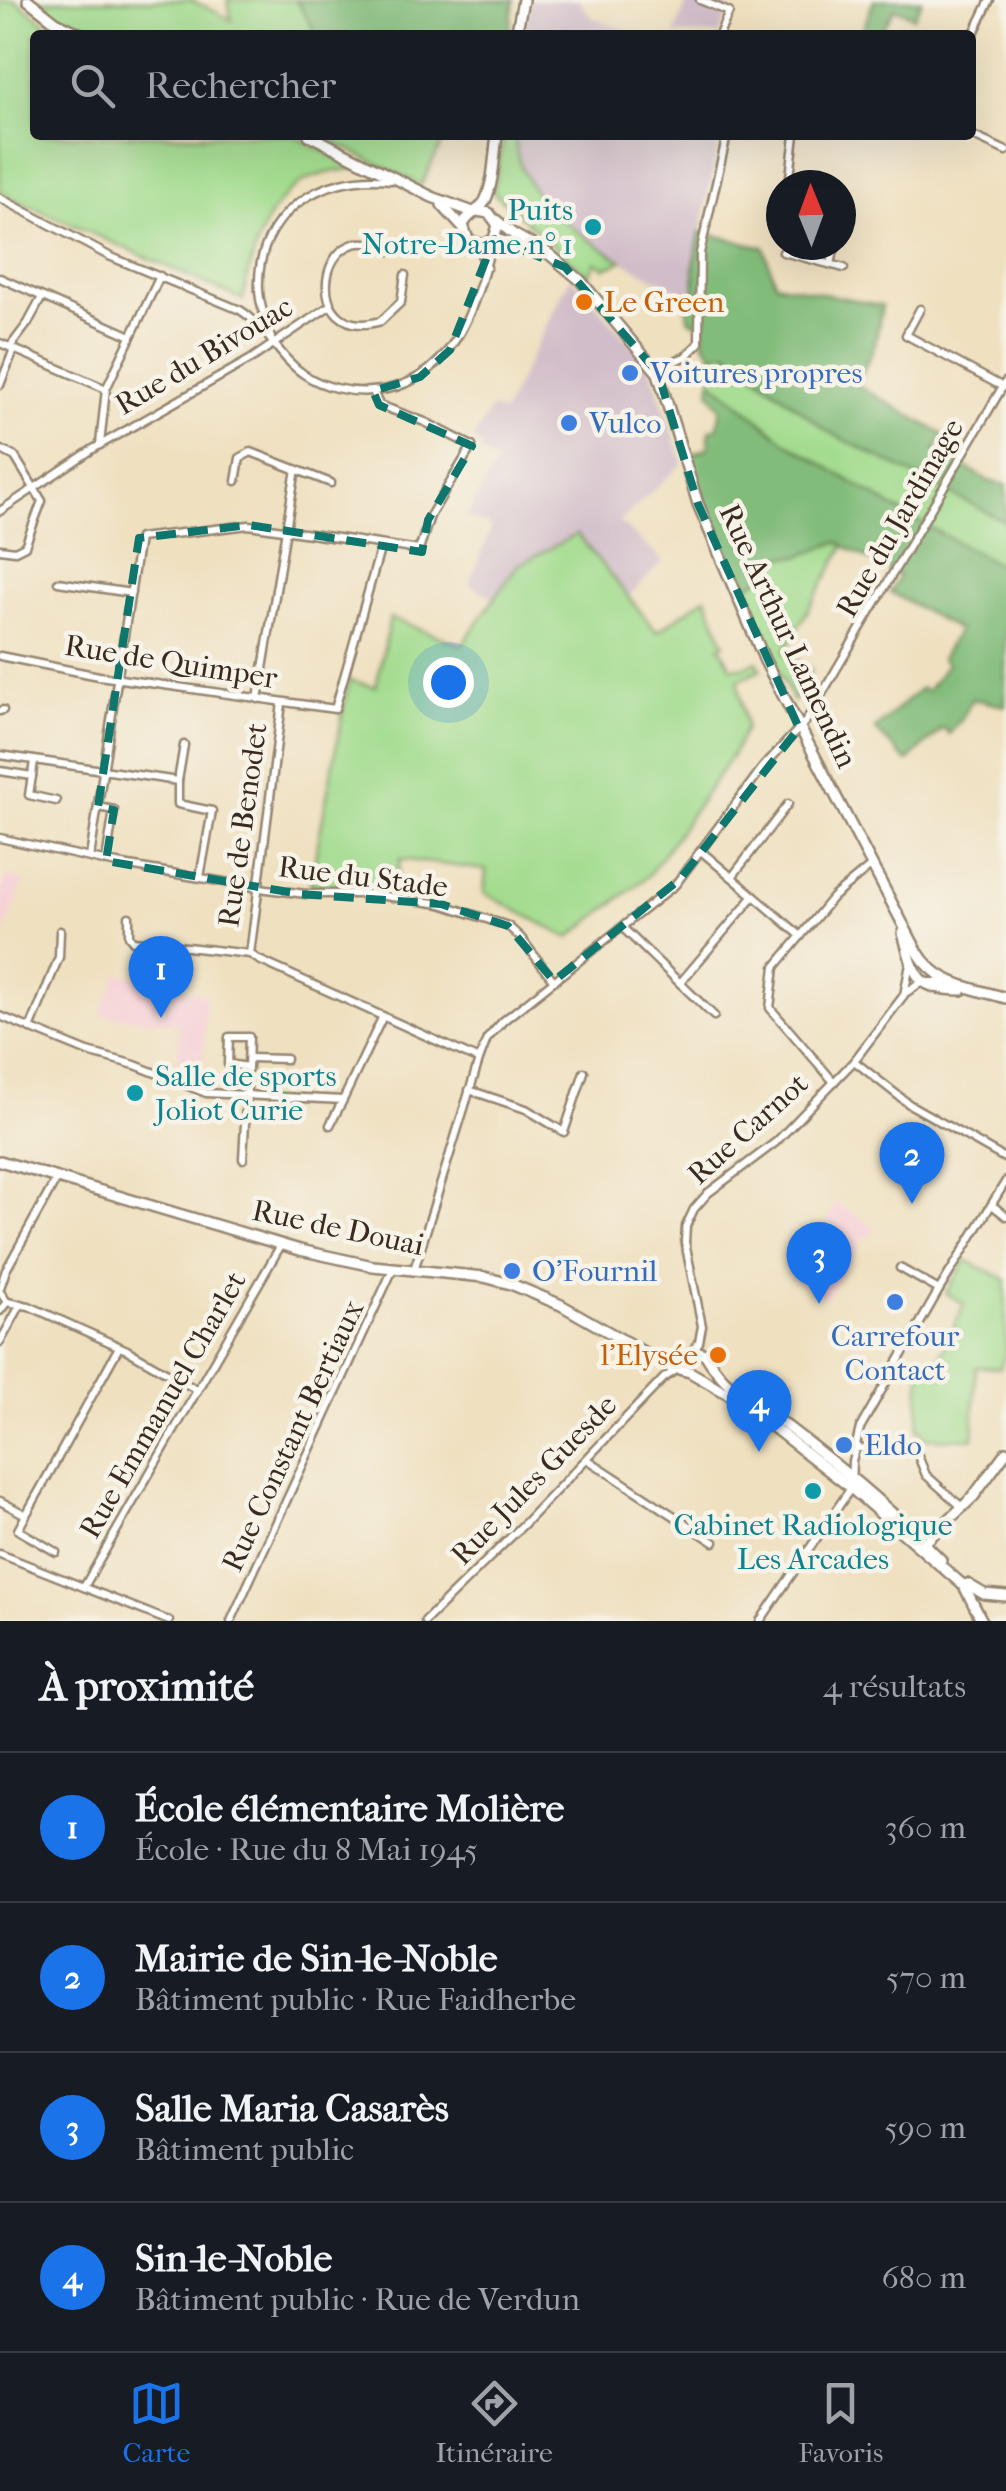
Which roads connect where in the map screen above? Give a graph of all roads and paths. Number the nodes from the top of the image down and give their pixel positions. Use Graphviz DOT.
graph roads {
  1 [pos="28,0"];
  2 [pos="523,0"];
  3 [pos="700,0"];
  4 [pos="990,0"];
  5 [pos="71,30"];
  6 [pos="517,30"];
  7 [pos="721,30"];
  8 [pos="975,30"];
  9 [pos="976,137"];
  10 [pos="319,140"];
  11 [pos="496,140"];
  12 [pos="726,140"];
  13 [pos="794,140"];
  14 [pos="1006,152"];
  15 [pos="492,168"];
  16 [pos="791,170"];
  17 [pos="399,180"];
  18 [pos="432,197"];
  19 [pos="0,198"];
  20 [pos="476,212"];
  21 [pos="495,219"];
  22 [pos="463,228"];
  23 [pos="493,240"];
  24 [pos="476,245"];
  25 [pos="389,251"];
  26 [pos="813,260"];
  27 [pos="832,260"];
  28 [pos="560,263"];
  29 [pos="831,265"];
  30 [pos="487,268"];
  31 [pos="844,268"];
  32 [pos="405,275"];
  33 [pos="160,276"];
  34 [pos="0,278"];
  35 [pos="42,297"];
  36 [pos="331,305"];
  37 [pos="920,308"];
  38 [pos="131,336"];
  39 [pos="0,343"];
  40 [pos="273,344"];
  41 [pos="12,348"];
  42 [pos="654,368"];
  43 [pos="1004,384"];
  44 [pos="0,385"];
  45 [pos="106,389"];
  46 [pos="373,391"];
  47 [pos="100,445"];
  48 [pos="0,449"];
  49 [pos="296,469"];
  50 [pos="236,481"];
  51 [pos="331,483"];
  52 [pos="35,488"];
  53 [pos="0,511"];
  54 [pos="286,531"];
  55 [pos="381,546"];
  56 [pos="0,549"];
  57 [pos="58,582"];
  58 [pos="131,594"];
  59 [pos="0,656"];
  60 [pos="118,677"];
  61 [pos="258,699"];
  62 [pos="282,703"];
  63 [pos="800,728"];
  64 [pos="184,745"];
  65 [pos="0,755"];
  66 [pos="34,760"];
  67 [pos="104,770"];
  68 [pos="0,771"];
  69 [pos="32,776"];
  70 [pos="178,781"];
  71 [pos="56,801"];
  72 [pos="788,804"];
  73 [pos="98,807"];
  74 [pos="0,838"];
  75 [pos="701,851"];
  76 [pos="90,857"];
  77 [pos="106,861"];
  78 [pos="873,864"];
  79 [pos="200,876"];
  80 [pos="732,877"];
  81 [pos="258,887"];
  82 [pos="754,896"];
  83 [pos="898,916"];
  84 [pos="129,918"];
  85 [pos="623,928"];
  86 [pos="60,931"];
  87 [pos="801,936"];
  88 [pos="250,954"];
  89 [pos="910,960"];
  90 [pos="554,981"];
  91 [pos="922,982"];
  92 [pos="948,982"];
  93 [pos="680,983"];
  94 [pos="970,990"];
  95 [pos="904,995"];
  96 [pos="1006,998"];
  97 [pos="0,1016"];
  98 [pos="383,1016"];
  99 [pos="714,1016"];
  100 [pos="30,1028"];
  101 [pos="286,1059"];
  102 [pos="479,1060"];
  103 [pos="854,1061"];
  104 [pos="248,1065"];
  105 [pos="584,1072"];
  106 [pos="834,1082"];
  107 [pos="247,1086"];
  108 [pos="470,1090"];
  109 [pos="247,1096"];
  110 [pos="342,1100"];
  111 [pos="330,1125"];
  112 [pos="243,1159"];
  113 [pos="1006,1159"];
  114 [pos="0,1161"];
  115 [pos="58,1177"];
  116 [pos="1006,1181"];
  117 [pos="992,1205"];
  118 [pos="1006,1216"];
  119 [pos="280,1245"];
  120 [pos="900,1268"];
  121 [pos="393,1269"];
  122 [pos="414,1271"];
  123 [pos="0,1290"];
  124 [pos="940,1290"];
  125 [pos="7,1302"];
  126 [pos="22,1304"];
  127 [pos="0,1311"];
  128 [pos="0,1342"];
  129 [pos="120,1347"];
  130 [pos="690,1354"];
  131 [pos="657,1358"];
  132 [pos="709,1360"];
  133 [pos="676,1370"];
  134 [pos="692,1373"];
  135 [pos="197,1390"];
  136 [pos="855,1448"];
  137 [pos="1006,1452"];
  138 [pos="587,1459"];
  139 [pos="851,1484"];
  140 [pos="0,1501"];
  141 [pos="963,1507"];
  142 [pos="26,1515"];
  143 [pos="714,1542"];
  144 [pos="922,1545"];
  145 [pos="56,1552"];
  146 [pos="0,1554"];
  147 [pos="84,1587"];
  148 [pos="1001,1596"];
  149 [pos="980,1618"];
  150 [pos="169,1621"];
  151 [pos="232,1621"];
  152 [pos="426,1621"];
  153 [pos="760,1621"];
  1 -- 5 [label="street"];
  2 -- 6 [label="street"];
  3 -- 7 [label="street"];
  4 -- 8 [label="street"];
  9 -- 14 [label="street"];
  10 -- 17 [label="street"];
  11 -- 15 [label="street"];
  12 -- 42 [label="street"];
  13 -- 16 [label="street"];
  15 -- 20 [label="street"];
  15 -- 21 [label="street"];
  17 -- 18 [label="street"];
  17 -- 40 [label="street"];
  18 -- 20 [label="street"];
  18 -- 22 [label="street"];
  19 -- 33 [label="street"];
  20 -- 21 [label="street"];
  20 -- 22 [label="street"];
  21 -- 23 [label="street"];
  21 -- 28 [label="street"];
  22 -- 24 [label="street"];
  23 -- 24 [label="street"];
  23 -- 28 [label="street"];
  23 -- 30 [label="street"];
  24 -- 30 [label="street"];
  25 -- 36 [label="street"];
  26 -- 29 [label="street"];
  27 -- 29 [label="street"];
  28 -- 42 [label="street"];
  29 -- 31 [label="street"];
  30 -- 46 [label="street"];
  32 -- 36 [label="street"];
  33 -- 38 [label="street, Rue du Bivouac"];
  33 -- 40 [label="street"];
  34 -- 35 [label="street"];
  35 -- 38 [label="street"];
  35 -- 41 [label="street"];
  36 -- 40 [label="street, Rue du Bivouac"];
  37 -- 43 [label="street"];
  38 -- 45 [label="street, Rue du Bivouac"];
  39 -- 41 [label="street"];
  40 -- 46 [label="street"];
  40 -- 47 [label="street, Rue du Bivouac"];
  41 -- 44 [label="street"];
  41 -- 45 [label="street"];
  42 -- 63 [label="street, Rue Arthur Lamendin"];
  43 -- 63 [label="street, Rue du Jardinage"];
  45 -- 47 [label="street, Rue du Bivouac"];
  46 -- 55 [label="street"];
  47 -- 52 [label="street, Rue du Bivouac"];
  48 -- 52 [label="street"];
  49 -- 50 [label="street"];
  49 -- 51 [label="street"];
  49 -- 54 [label="street"];
  52 -- 53 [label="street, Rue du Bivouac"];
  52 -- 56 [label="street"];
  54 -- 55 [label="street"];
  54 -- 58 [label="street"];
  54 -- 61 [label="street"];
  55 -- 62 [label="street, Rue de Quimper"];
  57 -- 58 [label="street"];
  58 -- 60 [label="street"];
  59 -- 60 [label="street, Rue de Quimper"];
  60 -- 61 [label="street, Rue de Quimper"];
  60 -- 67 [label="street"];
  61 -- 62 [label="street, Rue de Quimper"];
  62 -- 81 [label="street, Rue de Benodet"];
  63 -- 75 [label="street, Rue du Jardinage"];
  63 -- 78 [label="street, Rue Arthur Lamendin"];
  64 -- 70 [label="street"];
  65 -- 66 [label="street"];
  66 -- 67 [label="street"];
  66 -- 69 [label="street"];
  67 -- 70 [label="street"];
  67 -- 73 [label="street"];
  68 -- 69 [label="street"];
  69 -- 71 [label="street"];
  70 -- 79 [label="street"];
  72 -- 80 [label="street"];
  73 -- 76 [label="street"];
  73 -- 77 [label="street"];
  74 -- 76 [label="street, Rue du Stade"];
  75 -- 80 [label="street"];
  75 -- 85 [label="street, Rue du Jardinage"];
  76 -- 77 [label="street, Rue du Stade"];
  77 -- 79 [label="street, Rue du Stade"];
  78 -- 83 [label="street, Rue Arthur Lamendin"];
  78 -- 87 [label="street"];
  79 -- 81 [label="street, Rue du Stade"];
  80 -- 82 [label="street"];
  81 -- 88 [label="street, Rue de Benodet"];
  81 -- 90 [label="street, Rue du Stade"];
  82 -- 87 [label="street"];
  82 -- 93 [label="street"];
  83 -- 89 [label="street"];
  83 -- 92 [label="street"];
  84 -- 88 [label="street"];
  85 -- 90 [label="street, Rue du Jardinage"];
  85 -- 93 [label="street"];
  86 -- 100 [label="street"];
  87 -- 106 [label="street"];
  88 -- 98 [label="street"];
  89 -- 91 [label="street"];
  89 -- 95 [label="street, Rue Carnot"];
  90 -- 102 [label="street, Rue du Jardinage"];
  91 -- 92 [label="street"];
  91 -- 94 [label="street"];
  91 -- 95 [label="street"];
  92 -- 94 [label="street"];
  93 -- 99 [label="street"];
  94 -- 96 [label="street"];
  95 -- 103 [label="street, Rue Carnot"];
  97 -- 100 [label="street"];
  98 -- 102 [label="street"];
  98 -- 110 [label="street"];
  100 -- 109 [label="street"];
  101 -- 104 [label="street"];
  102 -- 108 [label="street, Rue du Jardinage"];
  103 -- 106 [label="street, Rue Carnot"];
  103 -- 113 [label="street"];
  104 -- 104 [label="street"];
  105 -- 108 [label="street"];
  106 -- 130 [label="street, Rue Carnot"];
  107 -- 109 [label="street"];
  108 -- 122 [label="street, Rue du Jardinage"];
  109 -- 110 [label="street"];
  109 -- 112 [label="street"];
  110 -- 111 [label="street"];
  114 -- 115 [label="street, Rue de Douai"];
  115 -- 119 [label="street, Rue de Douai"];
  115 -- 123 [label="street"];
  116 -- 117 [label="street"];
  117 -- 118 [label="street"];
  117 -- 124 [label="street"];
  119 -- 121 [label="street, Rue de Douai"];
  119 -- 135 [label="street, Rue Emmanuel Charlet"];
  120 -- 124 [label="street"];
  121 -- 122 [label="street, Rue de Douai"];
  121 -- 151 [label="street, Rue Constant Bertiaux"];
  122 -- 131 [label="street, Rue de Douai"];
  123 -- 125 [label="street"];
  124 -- 136 [label="street"];
  125 -- 126 [label="street"];
  125 -- 127 [label="street"];
  126 -- 128 [label="street"];
  126 -- 129 [label="street"];
  129 -- 135 [label="street"];
  129 -- 142 [label="street"];
  130 -- 131 [label="street"];
  130 -- 132 [label="street"];
  130 -- 134 [label="street"];
  131 -- 133 [label="street, Rue de Douai"];
  132 -- 134 [label="street"];
  132 -- 139 [label="street"];
  133 -- 134 [label="street, Rue de Douai"];
  133 -- 138 [label="street, Rue Jules Guesde"];
  134 -- 139 [label="street"];
  135 -- 147 [label="street, Rue Emmanuel Charlet"];
  136 -- 139 [label="street"];
  136 -- 141 [label="street"];
  137 -- 141 [label="street"];
  138 -- 143 [label="street"];
  138 -- 152 [label="street, Rue Jules Guesde"];
  139 -- 144 [label="street"];
  139 -- 153 [label="street"];
  140 -- 142 [label="street"];
  141 -- 144 [label="street"];
  142 -- 145 [label="street"];
  144 -- 148 [label="street"];
  144 -- 149 [label="street"];
  146 -- 147 [label="street"];
  147 -- 150 [label="street"];
  148 -- 149 [label="street"];
}
